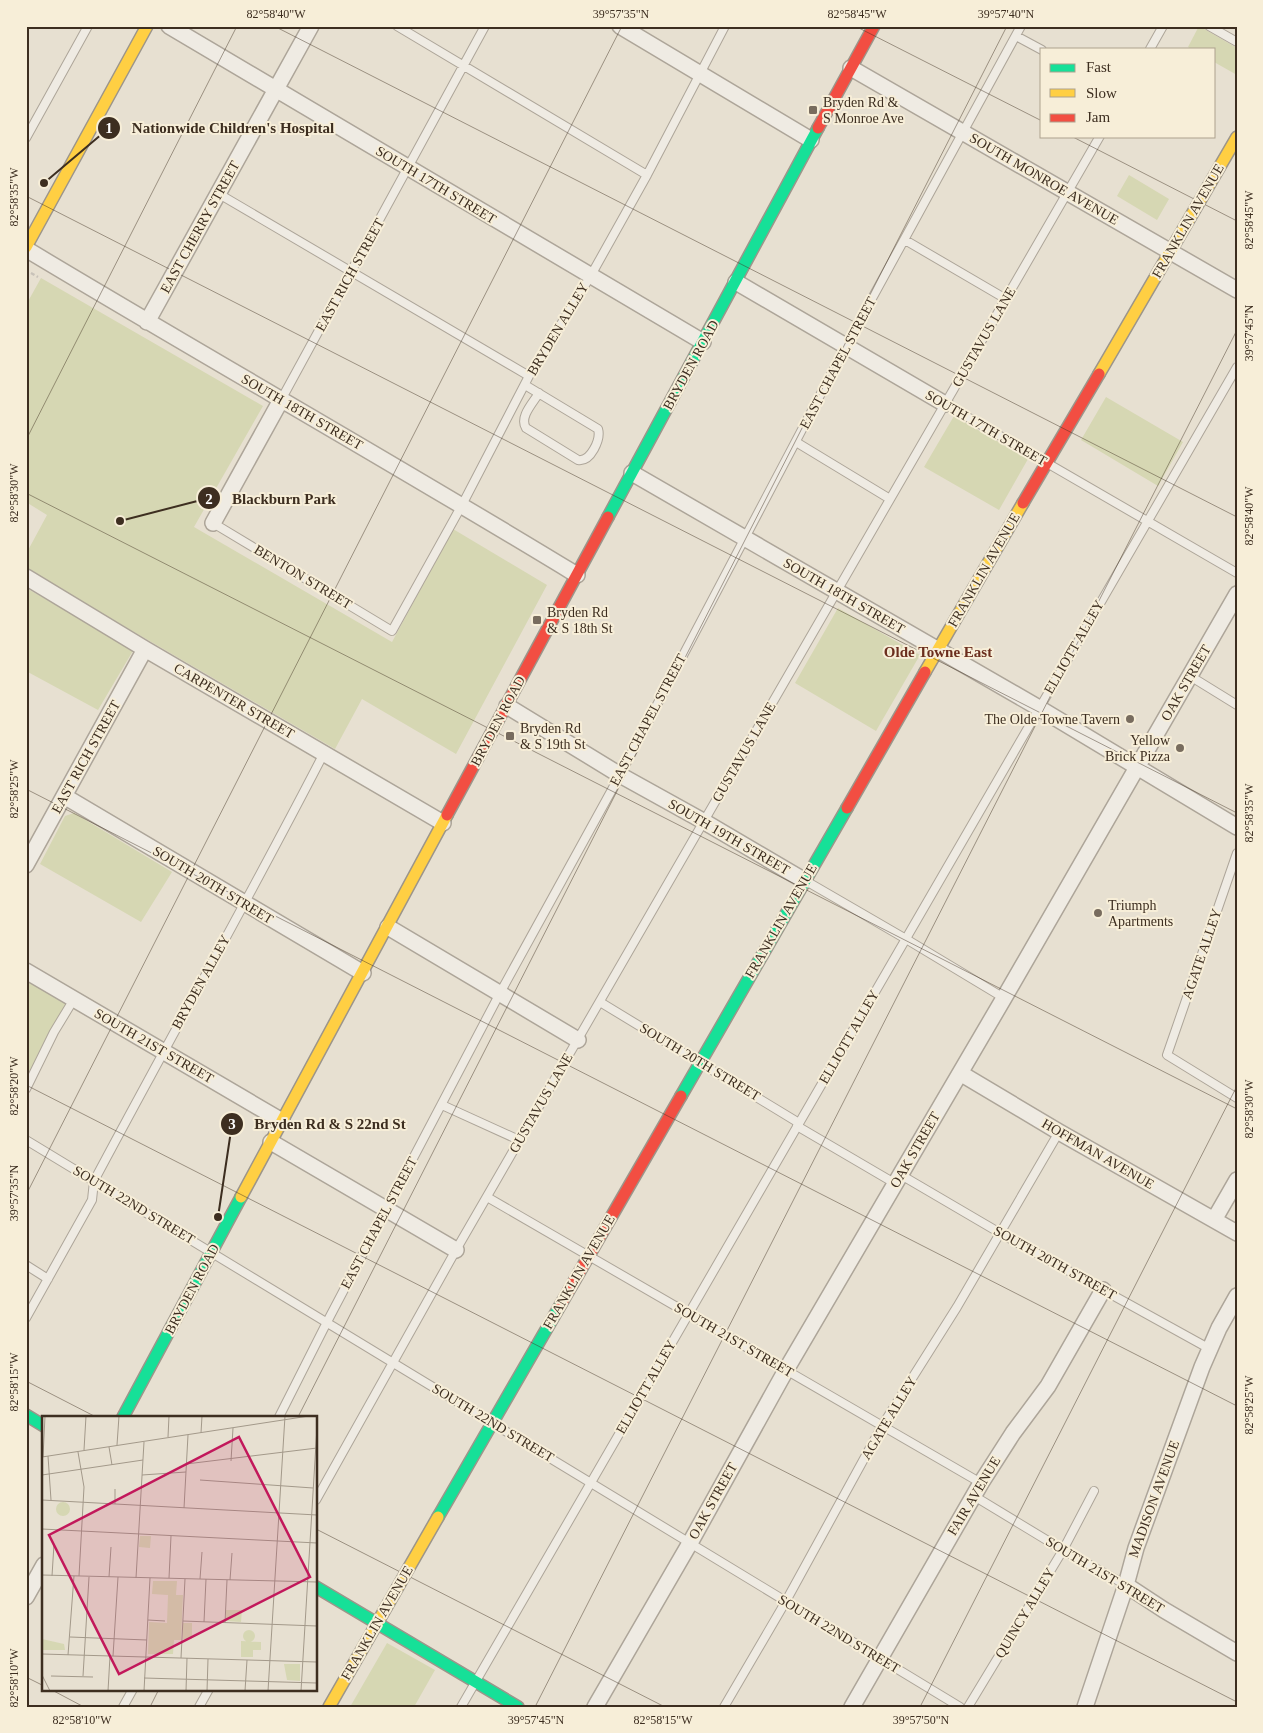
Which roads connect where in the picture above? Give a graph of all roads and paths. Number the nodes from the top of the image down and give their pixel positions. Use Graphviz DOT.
graph roads {
  1 [pos="88,26"];
  2 [pos="147,26"];
  3 [pos="169,26"];
  4 [pos="311,26"];
  5 [pos="396,26"];
  6 [pos="485,26"];
  7 [pos="620,26"];
  8 [pos="725,26"];
  9 [pos="1021,26"];
  10 [pos="1163,26"];
  11 [pos="1209,26"];
  12 [pos="871,27"];
  13 [pos="1016,36"];
  14 [pos="1237,42"];
  15 [pos="1151,48"];
  16 [pos="1040,49"];
  17 [pos="464,66"];
  18 [pos="851,68"];
  19 [pos="700,74"];
  20 [pos="276,90"];
  21 [pos="964,132"];
  22 [pos="1237,137"];
  23 [pos="26,138"];
  24 [pos="1099,138"];
  25 [pos="811,140"];
  26 [pos="408,168"];
  27 [pos="647,175"];
  28 [pos="1068,192"];
  29 [pos="219,194"];
  30 [pos="905,240"];
  31 [pos="26,248"];
  32 [pos="1170,252"];
  33 [pos="351,272"];
  34 [pos="32,273"];
  35 [pos="38,277"];
  36 [pos="590,277"];
  37 [pos="736,282"];
  38 [pos="1237,290"];
  39 [pos="1006,299"];
  40 [pos="147,322"];
  41 [pos="703,342"];
  42 [pos="846,346"];
  43 [pos="1237,367"];
  44 [pos="529,376"];
  45 [pos="525,385"];
  46 [pos="539,393"];
  47 [pos="281,400"];
  48 [pos="945,404"];
  49 [pos="796,442"];
  50 [pos="1047,462"];
  51 [pos="632,472"];
  52 [pos="890,499"];
  53 [pos="462,505"];
  54 [pos="213,522"];
  55 [pos="1147,522"];
  56 [pos="745,539"];
  57 [pos="1237,573"];
  58 [pos="577,575"];
  59 [pos="26,577"];
  60 [pos="836,592"];
  61 [pos="1237,594"];
  62 [pos="392,631"];
  63 [pos="145,649"];
  64 [pos="937,651"];
  65 [pos="1190,676"];
  66 [pos="1237,705"];
  67 [pos="507,706"];
  68 [pos="1039,708"];
  69 [pos="324,753"];
  70 [pos="1137,768"];
  71 [pos="620,775"];
  72 [pos="64,796"];
  73 [pos="704,821"];
  74 [pos="443,823"];
  75 [pos="1237,827"];
  76 [pos="1237,853"];
  77 [pos="26,865"];
  78 [pos="805,881"];
  79 [pos="245,904"];
  80 [pos="388,927"];
  81 [pos="906,939"];
  82 [pos="26,971"];
  83 [pos="363,973"];
  84 [pos="500,993"];
  85 [pos="1004,998"];
  86 [pos="74,999"];
  87 [pos="600,1002"];
  88 [pos="578,1040"];
  89 [pos="163,1051"];
  90 [pos="700,1062"];
  91 [pos="960,1073"];
  92 [pos="26,1089"];
  93 [pos="1237,1098"];
  94 [pos="442,1105"];
  95 [pos="282,1121"];
  96 [pos="798,1124"];
  97 [pos="1059,1132"];
  98 [pos="26,1140"];
  99 [pos="519,1140"];
  100 [pos="271,1142"];
  101 [pos="898,1180"];
  102 [pos="1237,1180"];
  103 [pos="94,1181"];
  104 [pos="487,1197"];
  105 [pos="386,1210"];
  106 [pos="1214,1220"];
  107 [pos="1000,1233"];
  108 [pos="1237,1233"];
  109 [pos="456,1250"];
  110 [pos="212,1253"];
  111 [pos="588,1256"];
  112 [pos="26,1265"];
  113 [pos="48,1279"];
  114 [pos="1103,1290"];
  115 [pos="1237,1296"];
  116 [pos="688,1314"];
  117 [pos="26,1318"];
  118 [pos="327,1322"];
  119 [pos="1210,1349"];
  120 [pos="392,1362"];
  121 [pos="786,1370"];
  122 [pos="26,1415"];
  123 [pos="125,1416"];
  124 [pos="280,1416"];
  125 [pos="491,1422"];
  126 [pos="42,1425"];
  127 [pos="882,1426"];
  128 [pos="591,1482"];
  129 [pos="977,1490"];
  130 [pos="1094,1491"];
  131 [pos="318,1496"];
  132 [pos="690,1543"];
  133 [pos="1063,1550"];
  134 [pos="42,1568"];
  135 [pos="1126,1586"];
  136 [pos="318,1588"];
  137 [pos="26,1597"];
  138 [pos="786,1602"];
  139 [pos="377,1623"];
  140 [pos="1237,1653"];
  141 [pos="880,1658"];
  142 [pos="476,1681"];
  143 [pos="132,1690"];
  144 [pos="208,1690"];
  145 [pos="123,1707"];
  146 [pos="199,1707"];
  147 [pos="328,1707"];
  148 [pos="461,1707"];
  149 [pos="518,1707"];
  150 [pos="594,1707"];
  151 [pos="724,1707"];
  152 [pos="852,1707"];
  153 [pos="960,1707"];
  154 [pos="968,1707"];
  155 [pos="1085,1707"];
  1 -- 23 [label="lane"];
  2 -- 31 [label="street"];
  3 -- 20 [label="street, SOUTH 17TH STREET"];
  4 -- 20 [label="street, EAST CHERRY STREET"];
  5 -- 17 [label="lane"];
  6 -- 17 [label="lane, EAST RICH STREET"];
  7 -- 19 [label="street"];
  8 -- 19 [label="lane, BRYDEN ALLEY"];
  9 -- 13 [label="lane, EAST CHAPEL STREET"];
  10 -- 15 [label="lane"];
  11 -- 14 [label="lane"];
  12 -- 18 [label="street, BRYDEN ROAD"];
  13 -- 16 [label="lane"];
  13 -- 21 [label="lane, EAST CHAPEL STREET"];
  17 -- 26 [label="lane, EAST RICH STREET"];
  17 -- 27 [label="lane"];
  18 -- 21 [label="street, SOUTH MONROE AVENUE"];
  18 -- 25 [label="street, BRYDEN ROAD"];
  19 -- 25 [label="street"];
  19 -- 27 [label="lane, BRYDEN ALLEY"];
  20 -- 26 [label="street, SOUTH 17TH STREET"];
  20 -- 29 [label="street, EAST CHERRY STREET"];
  21 -- 28 [label="street, SOUTH MONROE AVENUE"];
  21 -- 30 [label="lane, EAST CHAPEL STREET"];
  22 -- 32 [label="street, FRANKLIN AVENUE"];
  24 -- 28 [label="lane, GUSTAVUS LANE"];
  25 -- 37 [label="street, BRYDEN ROAD"];
  26 -- 33 [label="lane, EAST RICH STREET"];
  26 -- 36 [label="street, SOUTH 17TH STREET"];
  27 -- 36 [label="lane, BRYDEN ALLEY"];
  28 -- 32 [label="street, SOUTH MONROE AVENUE"];
  28 -- 39 [label="lane, GUSTAVUS LANE"];
  29 -- 33 [label="lane"];
  29 -- 40 [label="street, EAST CHERRY STREET"];
  30 -- 39 [label="lane"];
  30 -- 42 [label="lane, EAST CHAPEL STREET"];
  31 -- 40 [label="street, SOUTH 18TH STREET"];
  32 -- 38 [label="street, SOUTH MONROE AVENUE"];
  32 -- 50 [label="street, FRANKLIN AVENUE"];
  33 -- 44 [label="lane"];
  33 -- 47 [label="lane, EAST RICH STREET"];
  34 -- 35 [label="path"];
  36 -- 41 [label="street, SOUTH 17TH STREET"];
  36 -- 44 [label="lane, BRYDEN ALLEY"];
  37 -- 41 [label="street, BRYDEN ROAD"];
  37 -- 42 [label="street, SOUTH 17TH STREET"];
  39 -- 48 [label="lane, GUSTAVUS LANE"];
  40 -- 47 [label="street, SOUTH 18TH STREET"];
  41 -- 51 [label="street, BRYDEN ROAD"];
  42 -- 48 [label="street, SOUTH 17TH STREET"];
  42 -- 49 [label="lane, EAST CHAPEL STREET"];
  43 -- 55 [label="lane, ELLIOTT ALLEY"];
  44 -- 45 [label="lane, BRYDEN ALLEY"];
  45 -- 46 [label="lane"];
  45 -- 53 [label="lane, BRYDEN ALLEY"];
  46 -- 46 [label="lane"];
  47 -- 53 [label="street, SOUTH 18TH STREET"];
  47 -- 54 [label="street, EAST RICH STREET"];
  48 -- 50 [label="lane, SOUTH 17TH STREET"];
  48 -- 52 [label="lane, GUSTAVUS LANE"];
  49 -- 52 [label="lane"];
  49 -- 56 [label="lane, EAST CHAPEL STREET"];
  50 -- 55 [label="lane, SOUTH 17TH STREET"];
  50 -- 64 [label="street, FRANKLIN AVENUE"];
  51 -- 56 [label="street, SOUTH 18TH STREET"];
  51 -- 58 [label="street, BRYDEN ROAD"];
  52 -- 60 [label="lane, GUSTAVUS LANE"];
  53 -- 58 [label="street, SOUTH 18TH STREET"];
  53 -- 62 [label="lane, BRYDEN ALLEY"];
  54 -- 62 [label="lane, BENTON STREET"];
  55 -- 57 [label="lane, SOUTH 17TH STREET"];
  55 -- 68 [label="lane, ELLIOTT ALLEY"];
  56 -- 60 [label="street, SOUTH 18TH STREET"];
  56 -- 71 [label="lane, EAST CHAPEL STREET"];
  58 -- 67 [label="street, BRYDEN ROAD"];
  59 -- 63 [label="street, CARPENTER STREET"];
  60 -- 64 [label="street, SOUTH 18TH STREET"];
  60 -- 73 [label="lane, GUSTAVUS LANE"];
  61 -- 65 [label="street, OAK STREET"];
  63 -- 69 [label="street, CARPENTER STREET"];
  63 -- 72 [label="street, EAST RICH STREET"];
  64 -- 68 [label="street, SOUTH 18TH STREET"];
  64 -- 78 [label="street, FRANKLIN AVENUE"];
  65 -- 66 [label="lane"];
  65 -- 70 [label="street, OAK STREET"];
  67 -- 71 [label="street, SOUTH 19TH STREET"];
  67 -- 74 [label="street, BRYDEN ROAD"];
  68 -- 70 [label="street, SOUTH 18TH STREET"];
  68 -- 81 [label="lane, ELLIOTT ALLEY"];
  69 -- 74 [label="street, CARPENTER STREET"];
  69 -- 79 [label="lane, BRYDEN ALLEY"];
  70 -- 75 [label="street, SOUTH 18TH STREET"];
  70 -- 85 [label="street, OAK STREET"];
  71 -- 73 [label="street, SOUTH 19TH STREET"];
  71 -- 84 [label="lane, EAST CHAPEL STREET"];
  72 -- 77 [label="street, EAST RICH STREET"];
  72 -- 79 [label="street, SOUTH 20TH STREET"];
  73 -- 78 [label="street, SOUTH 19TH STREET"];
  73 -- 87 [label="lane, GUSTAVUS LANE"];
  74 -- 80 [label="street, BRYDEN ROAD"];
  76 -- 93 [label="lane, AGATE ALLEY"];
  78 -- 81 [label="lane, SOUTH 19TH STREET"];
  78 -- 90 [label="street, FRANKLIN AVENUE"];
  79 -- 83 [label="street, SOUTH 20TH STREET"];
  79 -- 89 [label="lane, BRYDEN ALLEY"];
  80 -- 83 [label="street, BRYDEN ROAD"];
  80 -- 84 [label="street"];
  81 -- 85 [label="lane, SOUTH 19TH STREET"];
  81 -- 96 [label="lane, ELLIOTT ALLEY"];
  82 -- 86 [label="street, SOUTH 21ST STREET"];
  83 -- 95 [label="street, BRYDEN ROAD"];
  84 -- 88 [label="street"];
  84 -- 94 [label="lane, EAST CHAPEL STREET"];
  85 -- 91 [label="street, OAK STREET"];
  86 -- 89 [label="street, SOUTH 21ST STREET"];
  86 -- 92 [label="lane"];
  87 -- 88 [label="lane, GUSTAVUS LANE"];
  87 -- 90 [label="lane, SOUTH 20TH STREET"];
  88 -- 99 [label="lane, GUSTAVUS LANE"];
  89 -- 95 [label="street, SOUTH 21ST STREET"];
  89 -- 103 [label="lane, BRYDEN ALLEY"];
  90 -- 96 [label="lane, SOUTH 20TH STREET"];
  90 -- 111 [label="street, FRANKLIN AVENUE"];
  91 -- 97 [label="street, HOFFMAN AVENUE"];
  91 -- 101 [label="street, OAK STREET"];
  94 -- 99 [label="lane"];
  94 -- 105 [label="lane, EAST CHAPEL STREET"];
  95 -- 100 [label="street, BRYDEN ROAD"];
  96 -- 101 [label="lane, SOUTH 20TH STREET"];
  96 -- 116 [label="lane, ELLIOTT ALLEY"];
  97 -- 106 [label="street, HOFFMAN AVENUE"];
  97 -- 107 [label="lane, AGATE ALLEY"];
  98 -- 103 [label="lane, SOUTH 22ND STREET"];
  99 -- 104 [label="lane, GUSTAVUS LANE"];
  100 -- 105 [label="street"];
  100 -- 110 [label="street, BRYDEN ROAD"];
  101 -- 107 [label="lane, SOUTH 20TH STREET"];
  101 -- 121 [label="street, OAK STREET"];
  102 -- 106 [label="street"];
  103 -- 110 [label="lane, SOUTH 22ND STREET"];
  103 -- 113 [label="lane, BRYDEN ALLEY"];
  104 -- 109 [label="lane, GUSTAVUS LANE"];
  104 -- 111 [label="lane, SOUTH 21ST STREET"];
  105 -- 109 [label="street"];
  105 -- 118 [label="lane, EAST CHAPEL STREET"];
  106 -- 108 [label="street, HOFFMAN AVENUE"];
  107 -- 114 [label="lane, SOUTH 20TH STREET"];
  107 -- 127 [label="lane, AGATE ALLEY"];
  109 -- 120 [label="lane, GUSTAVUS LANE"];
  110 -- 118 [label="lane, SOUTH 22ND STREET"];
  110 -- 123 [label="street, BRYDEN ROAD"];
  111 -- 116 [label="lane, SOUTH 21ST STREET"];
  111 -- 125 [label="street, FRANKLIN AVENUE"];
  112 -- 113 [label="lane"];
  113 -- 117 [label="lane, BRYDEN ALLEY"];
  114 -- 119 [label="lane, SOUTH 20TH STREET"];
  114 -- 129 [label="street, FAIR AVENUE"];
  115 -- 119 [label="street, MADISON AVENUE"];
  116 -- 121 [label="lane, SOUTH 21ST STREET"];
  116 -- 128 [label="lane, ELLIOTT ALLEY"];
  118 -- 120 [label="lane, SOUTH 22ND STREET"];
  118 -- 124 [label="lane, EAST CHAPEL STREET"];
  119 -- 135 [label="street, MADISON AVENUE"];
  120 -- 125 [label="lane, SOUTH 22ND STREET"];
  120 -- 131 [label="lane, GUSTAVUS LANE"];
  121 -- 127 [label="lane, SOUTH 21ST STREET"];
  121 -- 132 [label="street, OAK STREET"];
  122 -- 126 [label="street"];
  125 -- 128 [label="lane, SOUTH 22ND STREET"];
  125 -- 139 [label="street, FRANKLIN AVENUE"];
  127 -- 129 [label="lane, SOUTH 21ST STREET"];
  127 -- 138 [label="lane, AGATE ALLEY"];
  128 -- 132 [label="lane, SOUTH 22ND STREET"];
  128 -- 142 [label="lane, ELLIOTT ALLEY"];
  129 -- 133 [label="lane, SOUTH 21ST STREET"];
  129 -- 141 [label="street, FAIR AVENUE"];
  130 -- 133 [label="lane, QUINCY ALLEY"];
  132 -- 138 [label="lane, SOUTH 22ND STREET"];
  132 -- 150 [label="street, OAK STREET"];
  133 -- 135 [label="lane, SOUTH 21ST STREET"];
  133 -- 154 [label="lane, QUINCY ALLEY"];
  134 -- 137 [label="street"];
  135 -- 140 [label="street, SOUTH 21ST STREET"];
  135 -- 155 [label="street, MADISON AVENUE"];
  136 -- 139 [label="street"];
  138 -- 141 [label="lane, SOUTH 22ND STREET"];
  138 -- 151 [label="lane, AGATE ALLEY"];
  139 -- 142 [label="street"];
  139 -- 147 [label="street, FRANKLIN AVENUE"];
  141 -- 152 [label="street, FAIR AVENUE"];
  141 -- 153 [label="lane, SOUTH 22ND STREET"];
  142 -- 148 [label="lane, ELLIOTT ALLEY"];
  142 -- 149 [label="street"];
  143 -- 145 [label="lane"];
  144 -- 146 [label="lane"];
}
